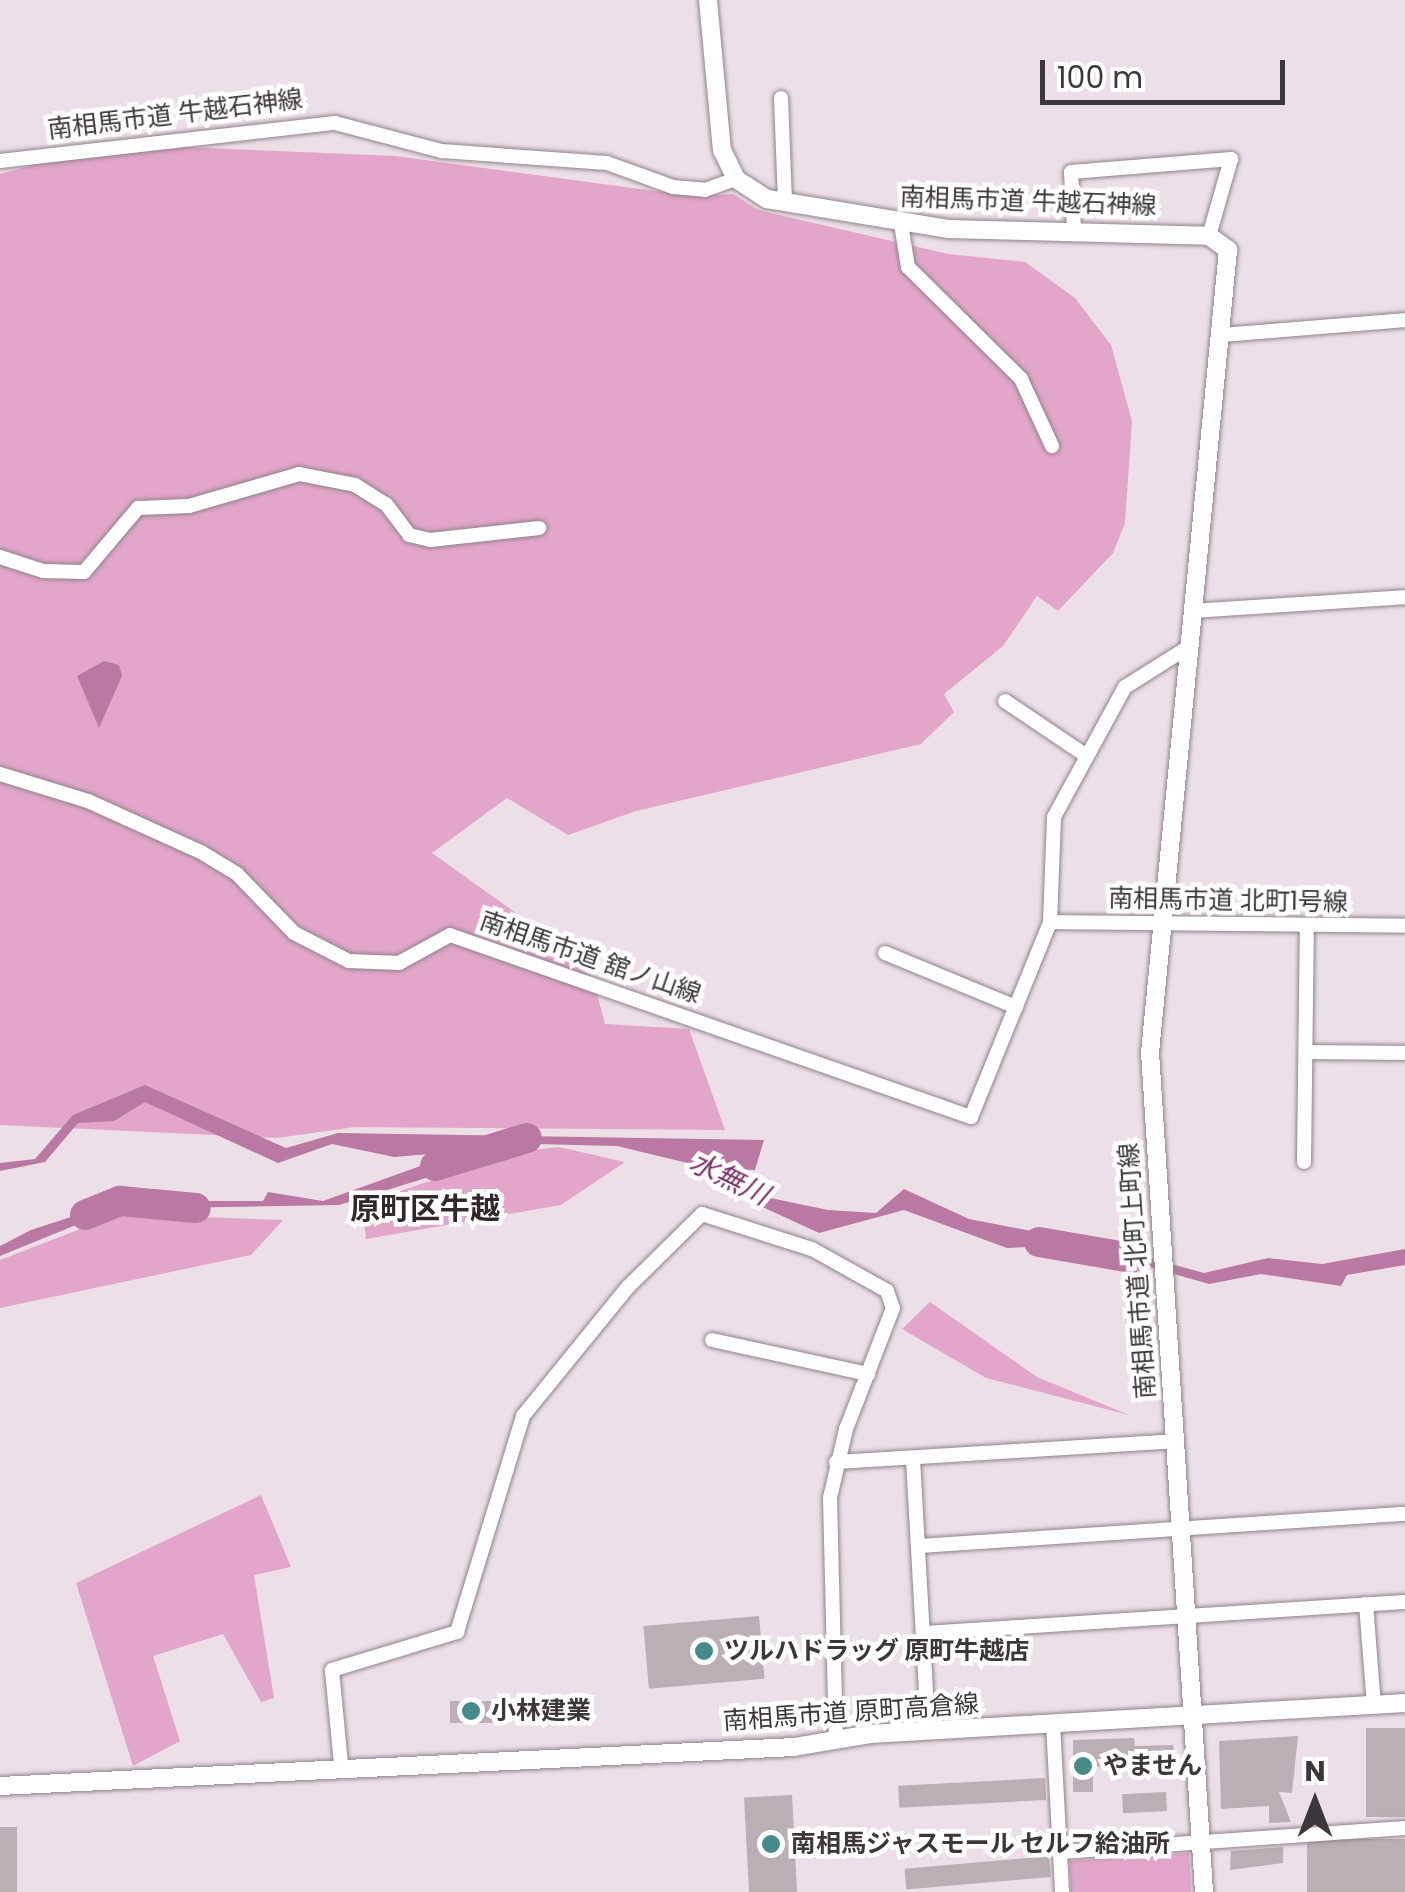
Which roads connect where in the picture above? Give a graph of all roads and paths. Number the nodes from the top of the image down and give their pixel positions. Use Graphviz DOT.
graph roads {
  1 [pos="708,0"];
  2 [pos="781,98"];
  3 [pos="0,161"];
  4 [pos="736,179"];
  5 [pos="785,204"];
  6 [pos="901,224"];
  7 [pos="1074,230"];
  8 [pos="1209,236"];
  9 [pos="1405,320"];
  10 [pos="1224,335"];
  11 [pos="1052,446"];
  12 [pos="539,528"];
  13 [pos="0,557"];
  14 [pos="1405,598"];
  15 [pos="1191,611"];
  16 [pos="1187,648"];
  17 [pos="1004,700"];
  18 [pos="1085,756"];
  19 [pos="0,774"];
  20 [pos="1050,922"];
  21 [pos="1157,922"];
  22 [pos="1307,925"];
  23 [pos="1405,926"];
  24 [pos="885,953"];
  25 [pos="1016,1007"];
  26 [pos="1306,1052"];
  27 [pos="1405,1053"];
  28 [pos="1304,1162"];
  29 [pos="712,1340"];
  30 [pos="868,1374"];
  31 [pos="1174,1434"];
  32 [pos="913,1459"];
  33 [pos="836,1462"];
  34 [pos="1405,1514"];
  35 [pos="1180,1530"];
  36 [pos="919,1546"];
  37 [pos="1405,1602"];
  38 [pos="1366,1604"];
  39 [pos="1187,1618"];
  40 [pos="924,1633"];
  41 [pos="1405,1704"];
  42 [pos="1374,1706"];
  43 [pos="1194,1716"];
  44 [pos="1053,1724"];
  45 [pos="928,1732"];
  46 [pos="836,1739"];
  47 [pos="341,1764"];
  48 [pos="0,1786"];
  49 [pos="1405,1828"];
  50 [pos="1201,1843"];
  51 [pos="1061,1852"];
  52 [pos="1062,1892"];
  53 [pos="1204,1892"];
  1 -- 4 [label="street"];
  2 -- 5 [label="street"];
  3 -- 4 [label="street, 南相馬市道 牛越石神線"];
  4 -- 5 [label="street, 南相馬市道 牛越石神線"];
  5 -- 6 [label="street, 南相馬市道 牛越石神線"];
  6 -- 7 [label="street, 南相馬市道 牛越石神線"];
  6 -- 11 [label="street"];
  7 -- 8 [label="street, 南相馬市道 牛越石神線"];
  7 -- 8 [label="street"];
  8 -- 10 [label="street"];
  9 -- 10 [label="street"];
  10 -- 15 [label="street"];
  12 -- 13 [label="street"];
  14 -- 15 [label="street"];
  15 -- 16 [label="street, 南相馬市道 北町上町線"];
  16 -- 18 [label="street"];
  16 -- 21 [label="street, 南相馬市道 北町上町線"];
  17 -- 18 [label="street"];
  18 -- 20 [label="street"];
  19 -- 25 [label="street, 南相馬市道 舘ノ山線"];
  20 -- 21 [label="street, 南相馬市道 北町1号線"];
  20 -- 25 [label="street"];
  21 -- 22 [label="street, 南相馬市道 北町1号線"];
  21 -- 31 [label="street, 南相馬市道 北町上町線"];
  22 -- 23 [label="street, 南相馬市道 北町1号線"];
  22 -- 26 [label="street"];
  24 -- 25 [label="street"];
  26 -- 27 [label="street"];
  26 -- 28 [label="street"];
  29 -- 30 [label="street"];
  30 -- 33 [label="street"];
  30 -- 47 [label="street"];
  31 -- 32 [label="street"];
  31 -- 35 [label="street, 南相馬市道 北町上町線"];
  32 -- 33 [label="street"];
  32 -- 36 [label="street"];
  33 -- 46 [label="street"];
  34 -- 35 [label="street"];
  35 -- 36 [label="street"];
  35 -- 39 [label="street, 南相馬市道 北町上町線"];
  36 -- 40 [label="street"];
  37 -- 38 [label="street"];
  38 -- 39 [label="street"];
  38 -- 42 [label="street"];
  39 -- 40 [label="street"];
  39 -- 43 [label="street, 南相馬市道 北町上町線"];
  40 -- 45 [label="street"];
  41 -- 42 [label="street, 南相馬市道 原町高倉線"];
  42 -- 43 [label="street, 南相馬市道 原町高倉線"];
  43 -- 44 [label="street, 南相馬市道 原町高倉線"];
  43 -- 50 [label="street, 南相馬市道 北町上町線"];
  44 -- 45 [label="street, 南相馬市道 原町高倉線"];
  44 -- 51 [label="street"];
  45 -- 46 [label="street, 南相馬市道 原町高倉線"];
  46 -- 47 [label="street, 南相馬市道 原町高倉線"];
  47 -- 48 [label="street, 南相馬市道 原町高倉線"];
  49 -- 50 [label="street"];
  50 -- 51 [label="street"];
  50 -- 53 [label="street, 南相馬市道 北町上町線"];
  51 -- 52 [label="street"];
}
